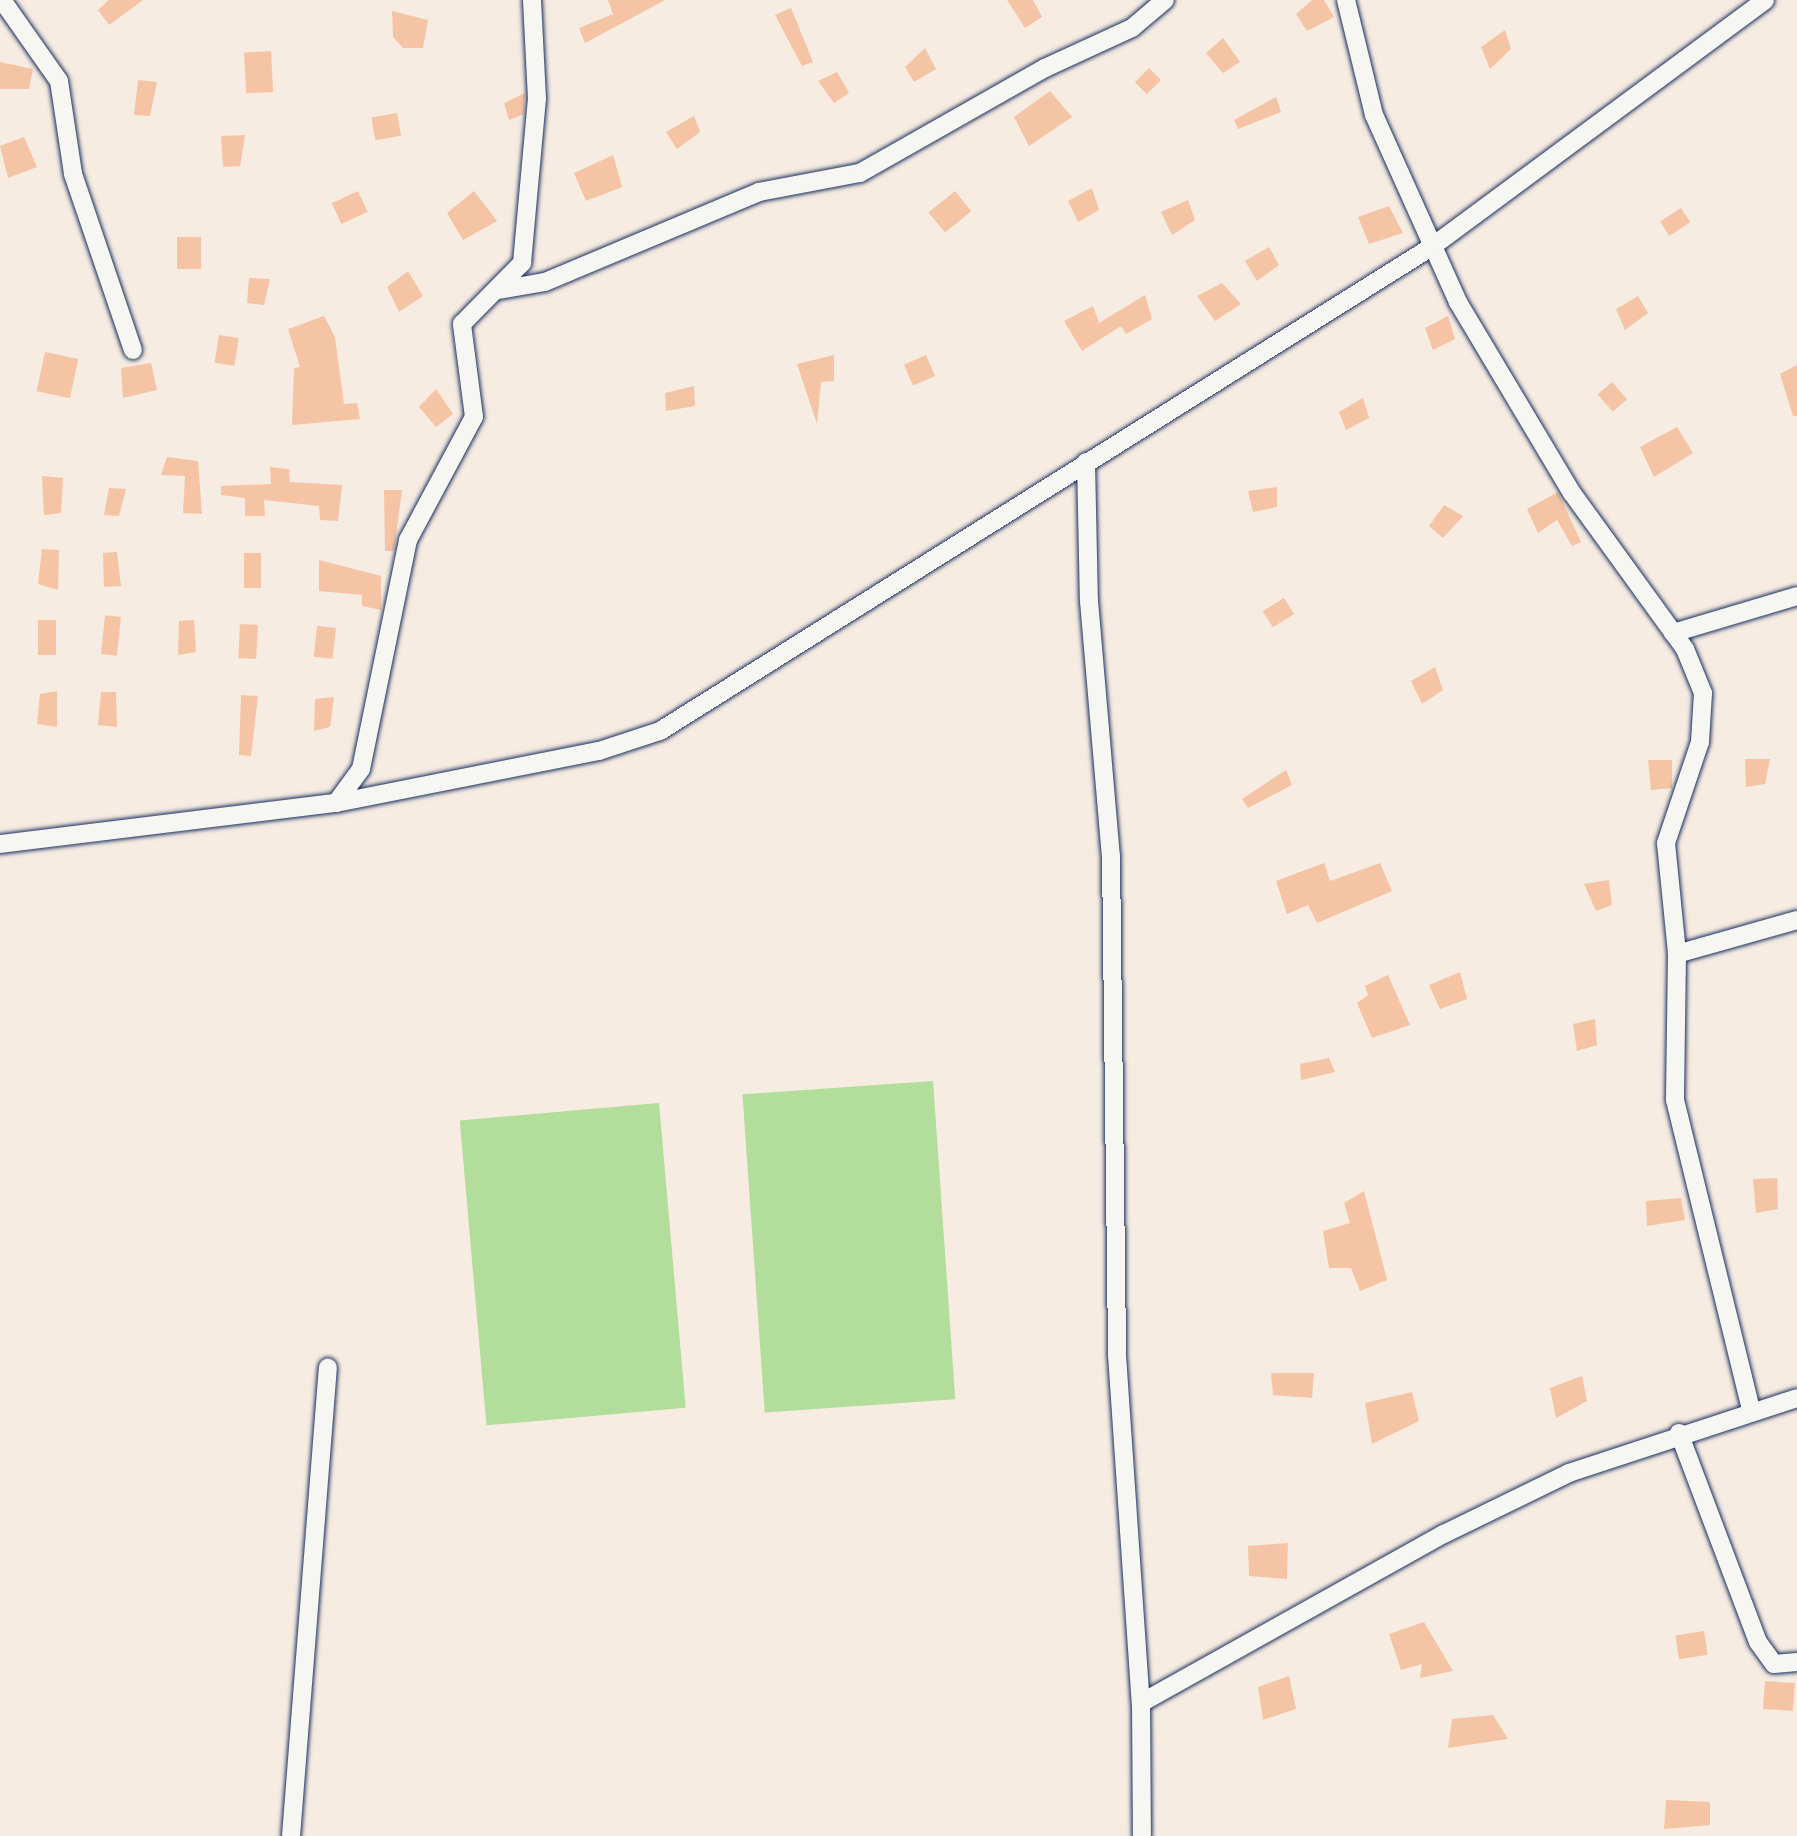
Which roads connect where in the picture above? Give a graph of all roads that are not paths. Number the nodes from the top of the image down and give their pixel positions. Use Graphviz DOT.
graph roads {
  1 [pos="2,0"];
  2 [pos="532,0"];
  3 [pos="1165,0"];
  4 [pos="1346,0"];
  5 [pos="1765,0"];
  6 [pos="1433,246"];
  7 [pos="499,290"];
  8 [pos="133,350"];
  9 [pos="1086,462"];
  10 [pos="1797,596"];
  11 [pos="1673,633"];
  12 [pos="336,803"];
  13 [pos="0,844"];
  14 [pos="1797,920"];
  15 [pos="1677,954"];
  16 [pos="328,1367"];
  17 [pos="1797,1398"];
  18 [pos="1751,1409"];
  19 [pos="1679,1433"];
  20 [pos="1797,1662"];
  21 [pos="1141,1703"];
  22 [pos="291,1836"];
  23 [pos="1142,1836"];
  1 -- 8 [label="street"];
  2 -- 7 [label="street"];
  3 -- 7 [label="street"];
  4 -- 6 [label="street"];
  5 -- 6 [label="street"];
  6 -- 9 [label="street"];
  6 -- 11 [label="street"];
  7 -- 12 [label="street"];
  9 -- 12 [label="street"];
  9 -- 21 [label="street"];
  10 -- 11 [label="street"];
  11 -- 15 [label="street"];
  12 -- 13 [label="street"];
  14 -- 15 [label="street"];
  15 -- 18 [label="street"];
  16 -- 22 [label="street"];
  17 -- 18 [label="street"];
  18 -- 19 [label="street"];
  19 -- 20 [label="street"];
  19 -- 21 [label="street"];
  21 -- 23 [label="street"];
}
